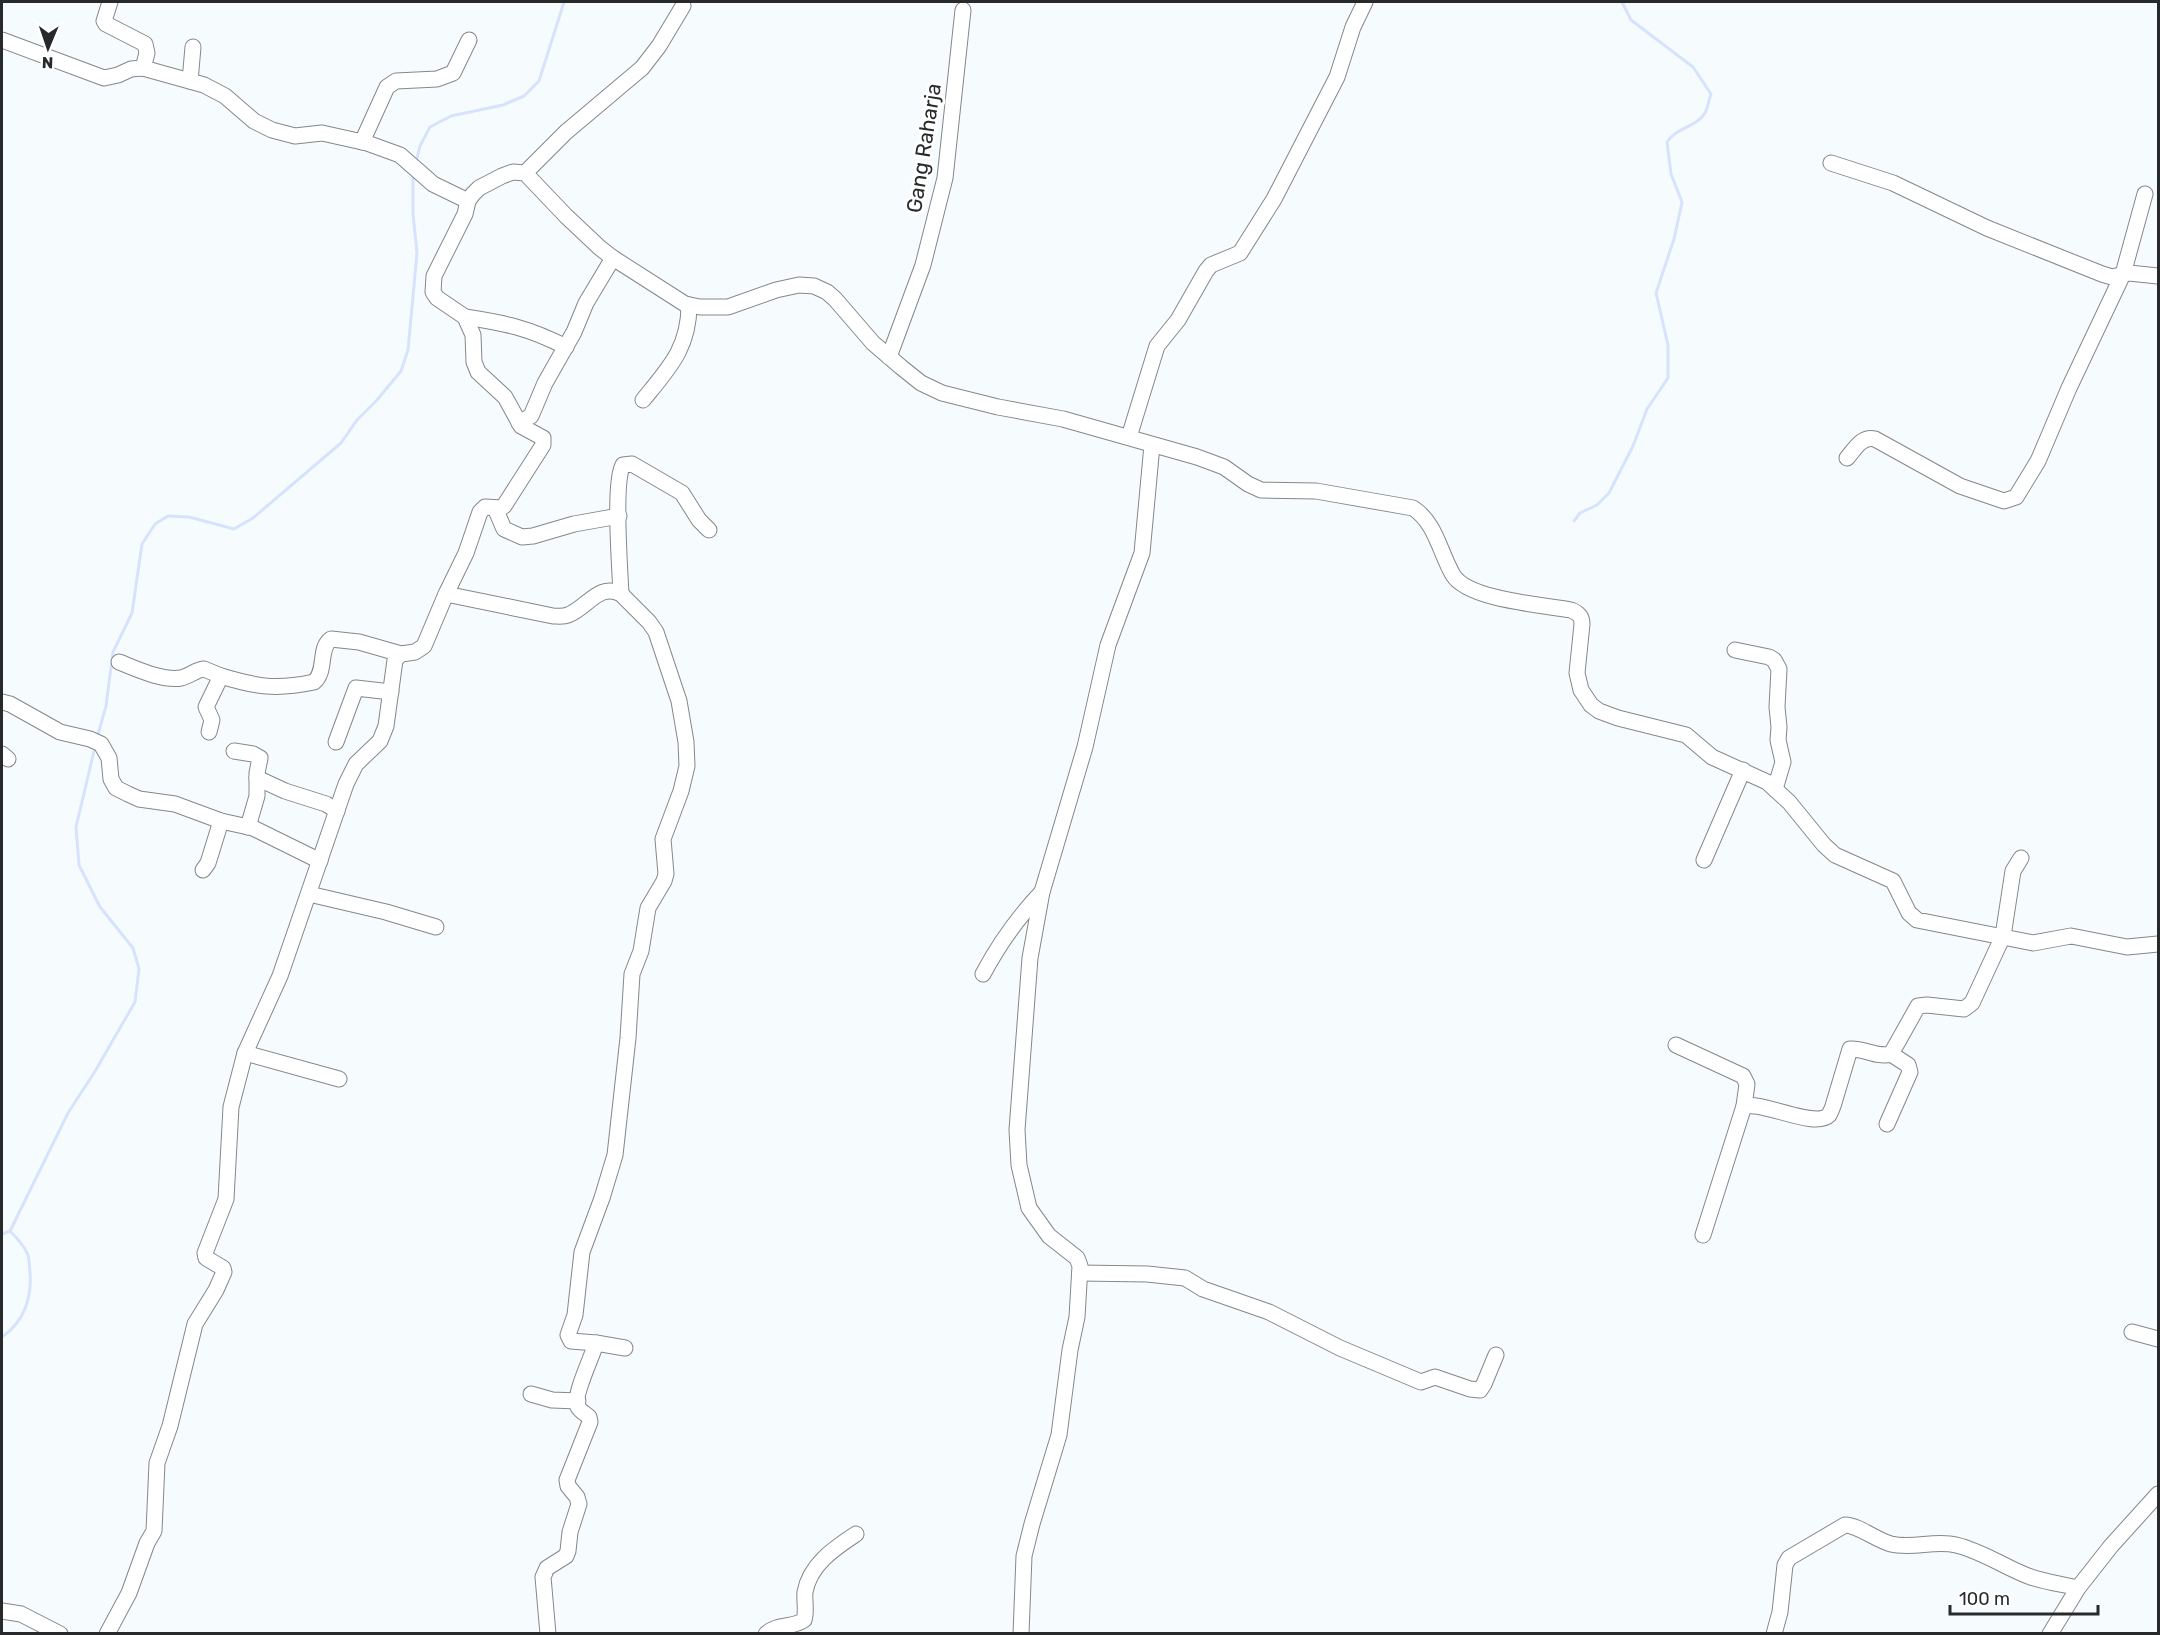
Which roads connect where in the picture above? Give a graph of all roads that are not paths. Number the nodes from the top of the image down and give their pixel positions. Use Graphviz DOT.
graph roads {
  1 [pos="110,2"];
  2 [pos="1365,2"];
  3 [pos="683,6"];
  4 [pos="963,10"];
  5 [pos="2,40"];
  6 [pos="469,40"];
  7 [pos="193,47"];
  8 [pos="143,68"];
  9 [pos="190,81"];
  10 [pos="362,142"];
  11 [pos="1831,163"];
  12 [pos="525,173"];
  13 [pos="2145,194"];
  14 [pos="468,201"];
  15 [pos="613,258"];
  16 [pos="2123,274"];
  17 [pos="2158,276"];
  18 [pos="689,305"];
  19 [pos="465,317"];
  20 [pos="566,347"];
  21 [pos="890,357"];
  22 [pos="643,400"];
  23 [pos="519,423"];
  24 [pos="1129,437"];
  25 [pos="1152,445"];
  26 [pos="1847,458"];
  27 [pos="495,508"];
  28 [pos="619,516"];
  29 [pos="709,530"];
  30 [pos="446,594"];
  31 [pos="621,594"];
  32 [pos="1735,650"];
  33 [pos="401,654"];
  34 [pos="119,662"];
  35 [pos="221,676"];
  36 [pos="391,692"];
  37 [pos="2,702"];
  38 [pos="209,732"];
  39 [pos="336,742"];
  40 [pos="234,752"];
  41 [pos="1743,770"];
  42 [pos="257,778"];
  43 [pos="1775,789"];
  44 [pos="337,811"];
  45 [pos="221,821"];
  46 [pos="248,827"];
  47 [pos="2021,858"];
  48 [pos="1704,860"];
  49 [pos="320,861"];
  50 [pos="203,870"];
  51 [pos="1042,892"];
  52 [pos="309,894"];
  53 [pos="436,927"];
  54 [pos="2003,936"];
  55 [pos="2158,944"];
  56 [pos="983,974"];
  57 [pos="1676,1045"];
  58 [pos="245,1053"];
  59 [pos="1891,1054"];
  60 [pos="339,1079"];
  61 [pos="1744,1106"];
  62 [pos="1887,1124"];
  63 [pos="1703,1235"];
  64 [pos="1080,1273"];
  65 [pos="2132,1332"];
  66 [pos="2158,1340"];
  67 [pos="596,1343"];
  68 [pos="625,1348"];
  69 [pos="1496,1355"];
  70 [pos="531,1394"];
  71 [pos="578,1401"];
  72 [pos="2158,1494"];
  73 [pos="856,1534"];
  74 [pos="2078,1588"];
  75 [pos="2,1611"];
  76 [pos="60,1634"];
  77 [pos="107,1634"];
  78 [pos="548,1634"];
  79 [pos="766,1634"];
  80 [pos="1021,1634"];
  81 [pos="1774,1634"];
  82 [pos="2050,1634"];
  1 -- 8 [label="street"];
  2 -- 24 [label="street"];
  3 -- 12 [label="street"];
  4 -- 21 [label="street, Gang Raharja"];
  5 -- 8 [label="street"];
  6 -- 10 [label="street"];
  7 -- 9 [label="street"];
  8 -- 9 [label="street"];
  9 -- 10 [label="street"];
  10 -- 14 [label="street"];
  11 -- 16 [label="street"];
  12 -- 14 [label="street"];
  12 -- 15 [label="street"];
  13 -- 16 [label="street"];
  14 -- 19 [label="street"];
  15 -- 18 [label="street"];
  15 -- 20 [label="street"];
  16 -- 17 [label="street"];
  16 -- 26 [label="street"];
  18 -- 21 [label="street"];
  18 -- 22 [label="street"];
  19 -- 20 [label="street"];
  19 -- 23 [label="street"];
  20 -- 23 [label="street"];
  21 -- 24 [label="street"];
  23 -- 27 [label="street"];
  24 -- 25 [label="street"];
  25 -- 41 [label="street"];
  25 -- 51 [label="street"];
  27 -- 28 [label="street"];
  27 -- 30 [label="street"];
  28 -- 29 [label="street"];
  28 -- 31 [label="street"];
  30 -- 31 [label="street"];
  30 -- 33 [label="street"];
  31 -- 67 [label="street"];
  32 -- 43 [label="street"];
  33 -- 35 [label="street"];
  33 -- 36 [label="street"];
  34 -- 35 [label="street"];
  35 -- 38 [label="street"];
  36 -- 39 [label="street"];
  36 -- 44 [label="street"];
  37 -- 45 [label="street"];
  40 -- 42 [label="street"];
  41 -- 43 [label="street"];
  41 -- 48 [label="street"];
  42 -- 44 [label="street"];
  42 -- 46 [label="street"];
  43 -- 54 [label="street"];
  44 -- 49 [label="street"];
  45 -- 46 [label="street"];
  45 -- 50 [label="street"];
  46 -- 49 [label="street"];
  47 -- 54 [label="street"];
  49 -- 52 [label="street"];
  51 -- 56 [label="street"];
  51 -- 64 [label="street"];
  52 -- 53 [label="street"];
  52 -- 58 [label="street"];
  54 -- 55 [label="street"];
  54 -- 59 [label="street"];
  57 -- 61 [label="street"];
  58 -- 60 [label="street"];
  58 -- 77 [label="street"];
  59 -- 61 [label="street"];
  59 -- 62 [label="street"];
  61 -- 63 [label="street"];
  64 -- 69 [label="street"];
  64 -- 80 [label="street"];
  65 -- 66 [label="street"];
  67 -- 68 [label="street"];
  67 -- 71 [label="street"];
  70 -- 71 [label="street"];
  71 -- 78 [label="street"];
  72 -- 74 [label="street"];
  73 -- 79 [label="street"];
  74 -- 81 [label="street"];
  74 -- 82 [label="street"];
  75 -- 76 [label="street"];
}
